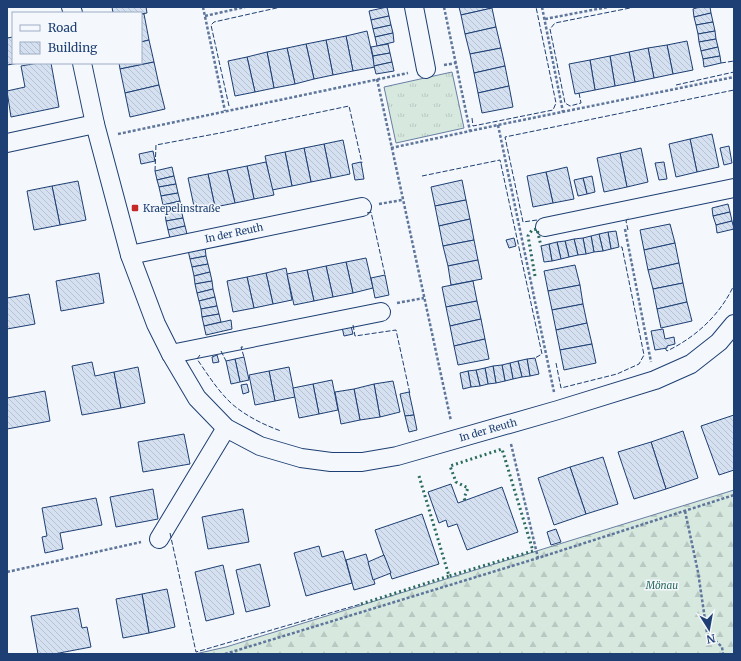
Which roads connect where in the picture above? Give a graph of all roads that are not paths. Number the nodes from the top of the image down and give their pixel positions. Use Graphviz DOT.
graph roads {
  1 [pos="414,7"];
  2 [pos="82,64"];
  3 [pos="426,69"];
  4 [pos="97,131"];
  5 [pos="7,143"];
  6 [pos="734,188"];
  7 [pos="362,207"];
  8 [pos="545,227"];
  9 [pos="130,255"];
  10 [pos="380,312"];
  11 [pos="734,324"];
  12 [pos="171,354"];
  13 [pos="226,428"];
  14 [pos="159,538"];
  1 -- 3 [label="street"];
  2 -- 4 [label="street, In der Reuth"];
  4 -- 5 [label="street"];
  4 -- 9 [label="street, In der Reuth"];
  6 -- 8 [label="street"];
  7 -- 9 [label="street, In der Reuth"];
  9 -- 12 [label="street, In der Reuth"];
  10 -- 12 [label="street"];
  11 -- 13 [label="street, In der Reuth"];
  12 -- 13 [label="street, In der Reuth"];
  13 -- 14 [label="street"];
}
